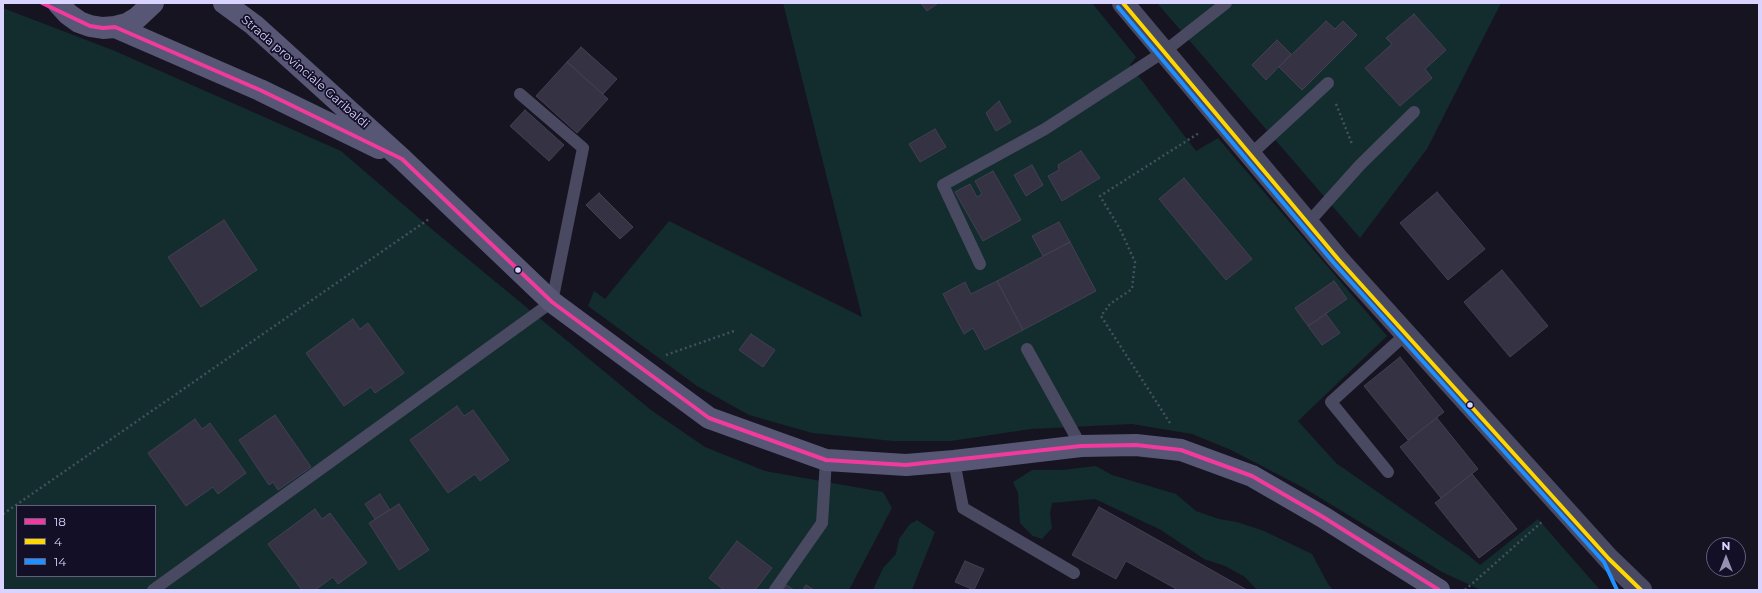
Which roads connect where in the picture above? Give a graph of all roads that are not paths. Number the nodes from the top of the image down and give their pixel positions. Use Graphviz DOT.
graph roads {
  1 [pos="42,3"];
  2 [pos="153,3"];
  3 [pos="224,3"];
  4 [pos="1124,3"];
  5 [pos="1226,3"];
  6 [pos="63,9"];
  7 [pos="115,27"];
  8 [pos="1165,51"];
  9 [pos="1328,83"];
  10 [pos="520,94"];
  11 [pos="1414,112"];
  12 [pos="1250,155"];
  13 [pos="402,158"];
  14 [pos="1308,223"];
  15 [pos="980,264"];
  16 [pos="552,302"];
  17 [pos="1406,334"];
  18 [pos="1027,350"];
  19 [pos="1081,446"];
  20 [pos="826,460"];
  21 [pos="954,461"];
  22 [pos="1388,472"];
  23 [pos="1609,559"];
  24 [pos="1074,573"];
  25 [pos="153,590"];
  26 [pos="775,590"];
  27 [pos="1439,590"];
  28 [pos="1624,590"];
  29 [pos="1640,590"];
  1 -- 6 [label="main road"];
  2 -- 7 [label="main road"];
  3 -- 13 [label="main road, Strada provinciale Garibaldi"];
  4 -- 8 [label="street"];
  5 -- 8 [label="lane"];
  6 -- 7 [label="main road"];
  7 -- 13 [label="main road, Strada provinciale Garibaldi"];
  8 -- 12 [label="street"];
  8 -- 15 [label="lane"];
  9 -- 12 [label="lane"];
  10 -- 16 [label="lane"];
  11 -- 14 [label="lane"];
  12 -- 14 [label="street"];
  13 -- 16 [label="main road, Strada provinciale Garibaldi"];
  14 -- 17 [label="street"];
  16 -- 20 [label="main road, Strada provinciale Garibaldi"];
  16 -- 25 [label="lane"];
  17 -- 22 [label="lane"];
  17 -- 23 [label="street"];
  18 -- 19 [label="lane"];
  19 -- 21 [label="main road, Strada provinciale Garibaldi"];
  19 -- 27 [label="main road, Strada provinciale Garibaldi"];
  20 -- 21 [label="main road, Strada provinciale Garibaldi"];
  20 -- 26 [label="lane"];
  21 -- 24 [label="lane"];
  23 -- 28 [label="street"];
  23 -- 29 [label="street"];
}
